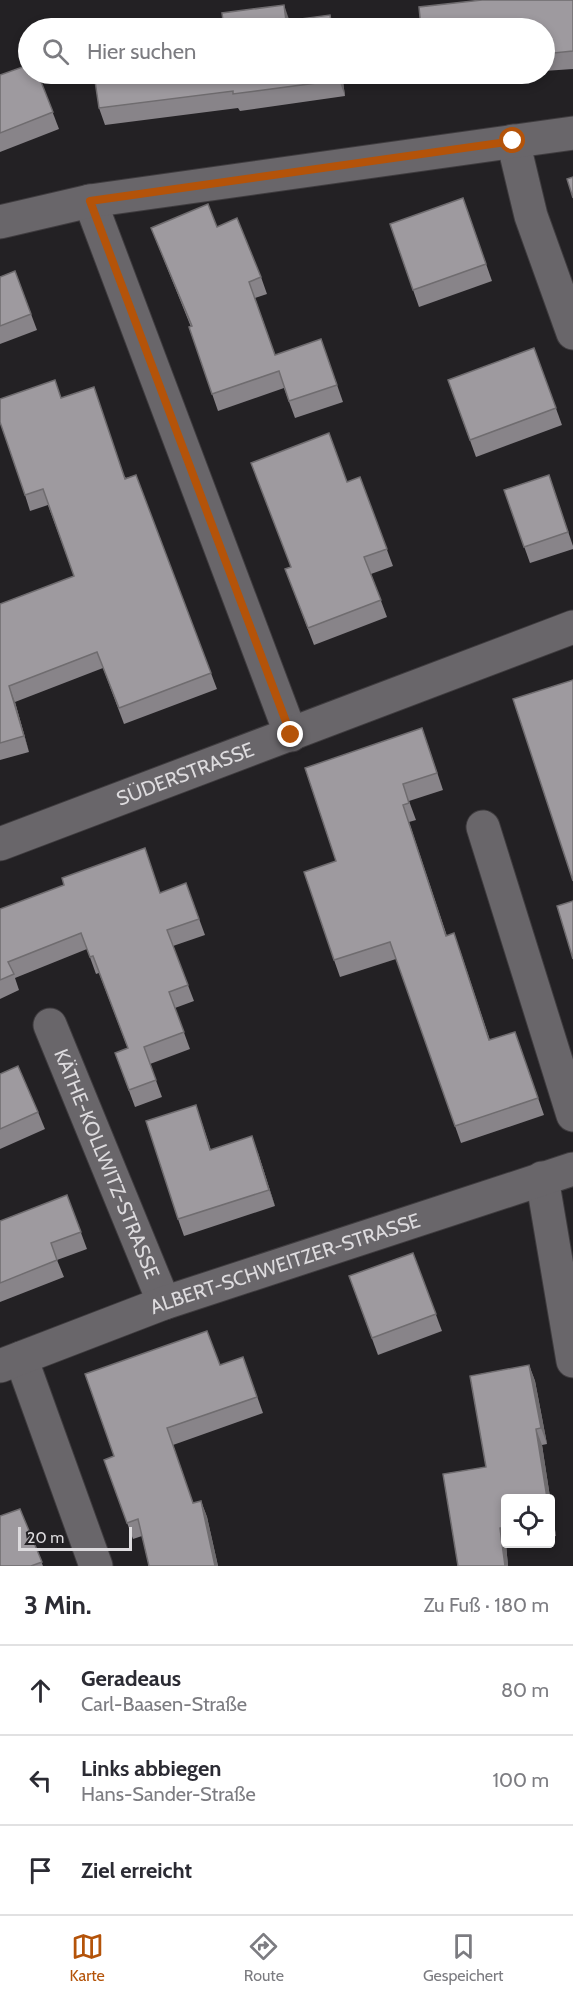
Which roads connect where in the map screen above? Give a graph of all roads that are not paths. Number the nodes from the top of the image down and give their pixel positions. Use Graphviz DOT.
graph roads {
  1 [pos="573,133"];
  2 [pos="513,141"];
  3 [pos="90,201"];
  4 [pos="0,222"];
  5 [pos="573,333"];
  6 [pos="573,627"];
  7 [pos="291,735"];
  8 [pos="483,827"];
  9 [pos="0,844"];
  10 [pos="50,1025"];
  11 [pos="573,1115"];
  12 [pos="573,1169"];
  13 [pos="542,1178"];
  14 [pos="164,1303"];
  15 [pos="573,1361"];
  16 [pos="10,1362"];
  17 [pos="96,1566"];
  1 -- 2 [label="street"];
  2 -- 3 [label="street"];
  2 -- 5 [label="street"];
  3 -- 4 [label="street"];
  3 -- 7 [label="street"];
  6 -- 7 [label="street, SÜDERSTRASSE"];
  7 -- 9 [label="street, SÜDERSTRASSE"];
  8 -- 11 [label="street"];
  10 -- 14 [label="street, KÄTHE-KOLLWITZ-STRASSE"];
  12 -- 13 [label="street, ALBERT-SCHWEITZER-STRASSE"];
  13 -- 14 [label="street, ALBERT-SCHWEITZER-STRASSE"];
  13 -- 15 [label="street"];
  14 -- 16 [label="street, ALBERT-SCHWEITZER-STRASSE"];
  16 -- 17 [label="street"];
}
